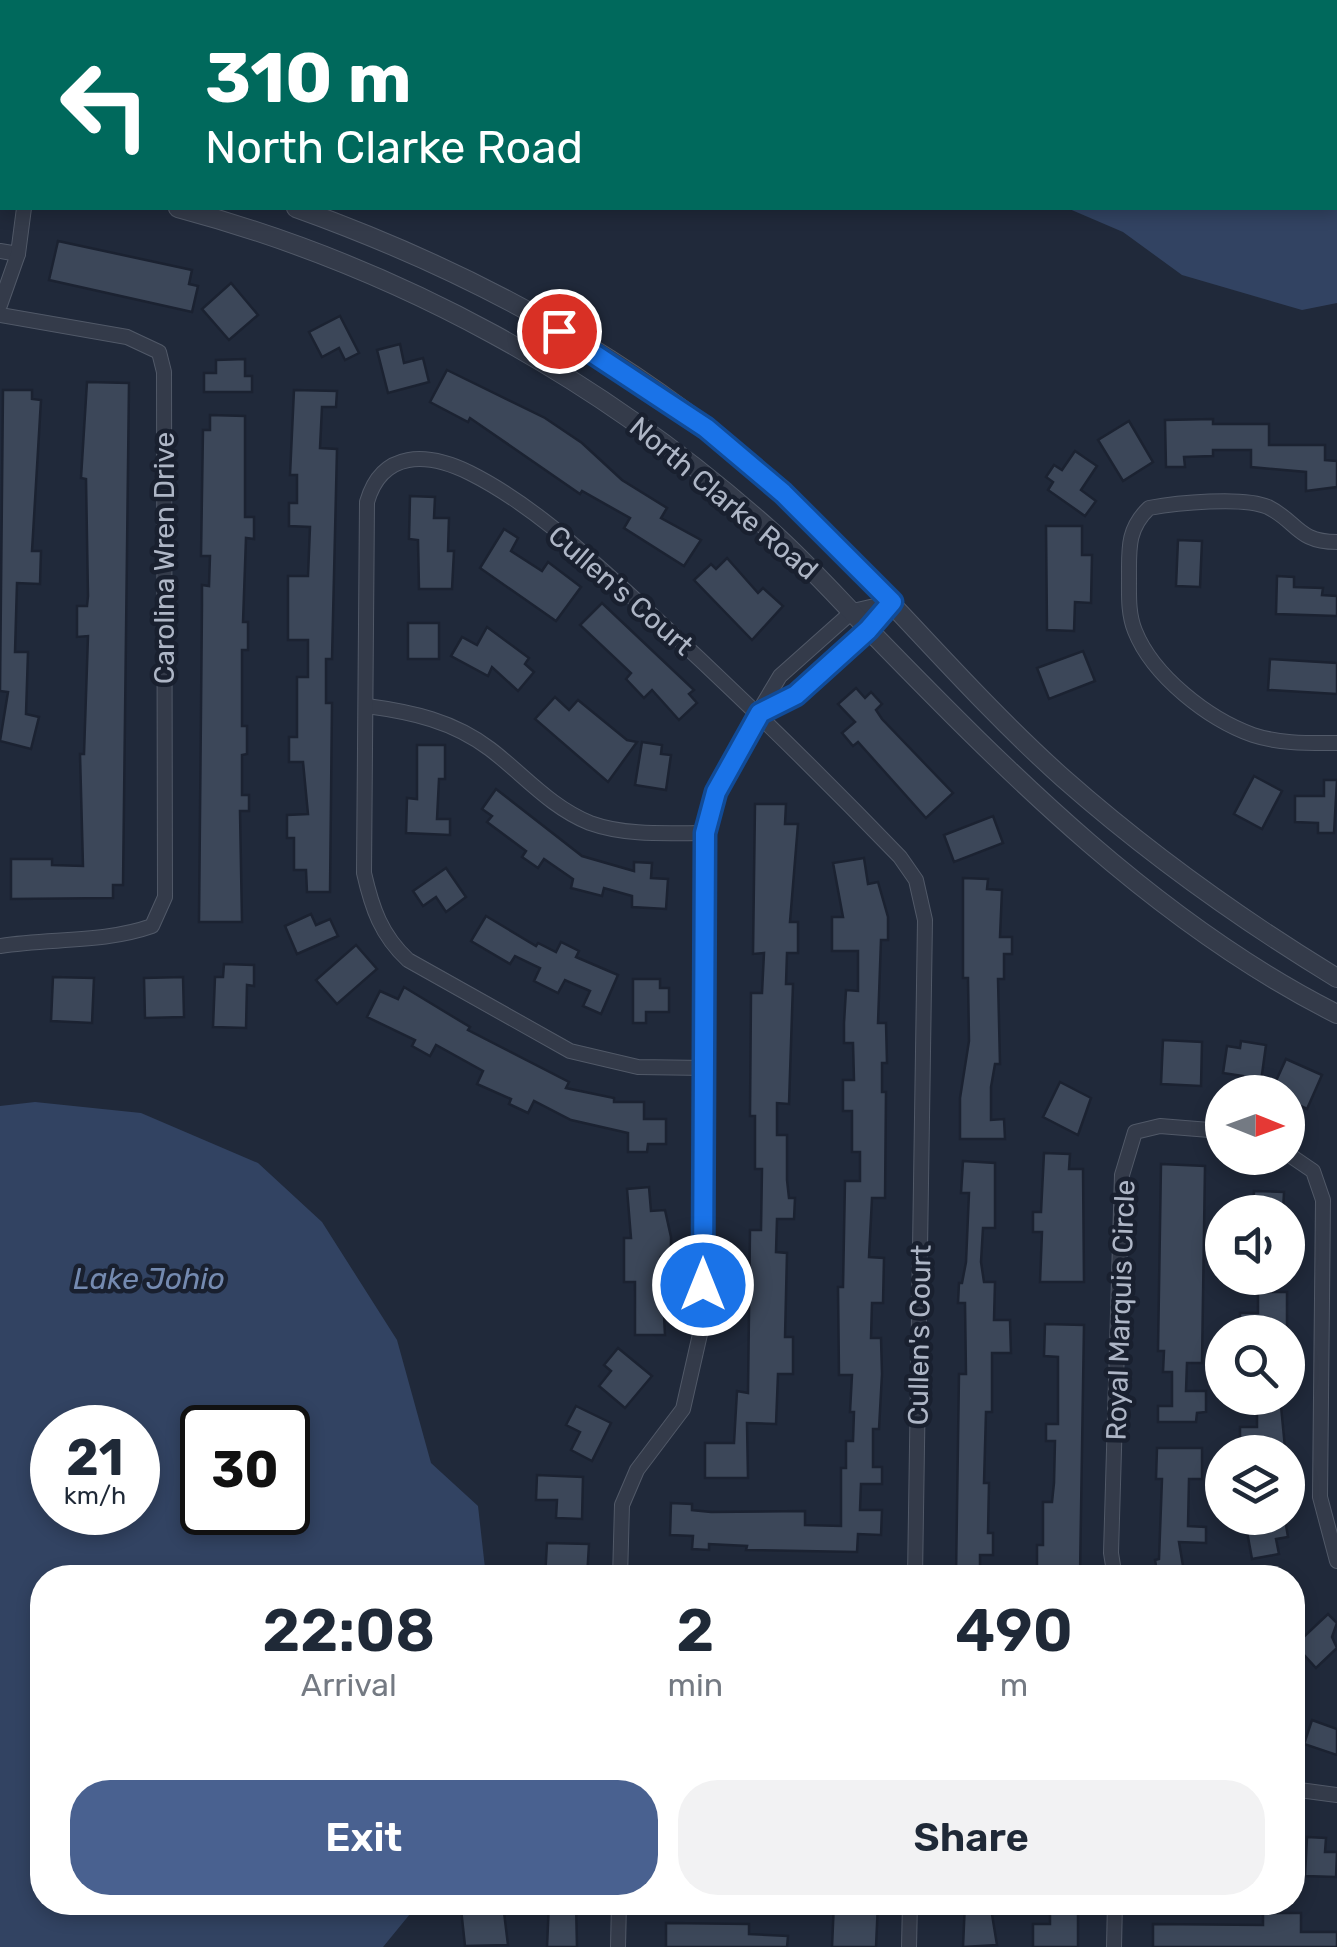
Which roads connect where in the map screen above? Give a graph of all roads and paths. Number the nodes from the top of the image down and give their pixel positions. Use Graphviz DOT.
graph roads {
  1 [pos="24,210"];
  2 [pos="185,210"];
  3 [pos="301,210"];
  4 [pos="0,250"];
  5 [pos="18,254"];
  6 [pos="0,304"];
  7 [pos="0,315"];
  8 [pos="1337,542"];
  9 [pos="892,602"];
  10 [pos="852,612"];
  11 [pos="868,630"];
  12 [pos="368,706"];
  13 [pos="760,713"];
  14 [pos="1337,743"];
  15 [pos="705,833"];
  16 [pos="0,946"];
  17 [pos="1337,978"];
  18 [pos="1337,1014"];
  19 [pos="704,1068"];
  20 [pos="1205,1129"];
  21 [pos="1305,1166"];
  22 [pos="1337,1561"];
  23 [pos="620,1565"];
  24 [pos="915,1565"];
  25 [pos="1113,1565"];
  26 [pos="1305,1791"];
  27 [pos="1337,1795"];
  28 [pos="619,1915"];
  29 [pos="910,1915"];
  30 [pos="1115,1915"];
  31 [pos="618,1947"];
  32 [pos="909,1947"];
  33 [pos="1114,1947"];
  1 -- 5 [label="street"];
  2 -- 10 [label="street, North Clarke Road"];
  3 -- 9 [label="street, North Clarke Road"];
  4 -- 5 [label="street"];
  5 -- 6 [label="street"];
  7 -- 16 [label="street, Carolina Wren Drive"];
  8 -- 14 [label="street"];
  9 -- 10 [label="street"];
  9 -- 11 [label="street"];
  9 -- 17 [label="street, North Clarke Road"];
  10 -- 11 [label="street, North Clarke Road"];
  10 -- 13 [label="street"];
  11 -- 13 [label="street"];
  11 -- 18 [label="street, North Clarke Road"];
  12 -- 13 [label="street, Cullen's Court"];
  12 -- 15 [label="street"];
  12 -- 19 [label="street, Cullen's Court"];
  13 -- 15 [label="street"];
  13 -- 24 [label="street, Cullen's Court"];
  15 -- 19 [label="street"];
  19 -- 23 [label="street"];
  20 -- 25 [label="street, Royal Marquis Circle"];
  21 -- 22 [label="street"];
  26 -- 27 [label="street"];
  28 -- 31 [label="street"];
  29 -- 32 [label="street"];
  30 -- 33 [label="street"];
}
